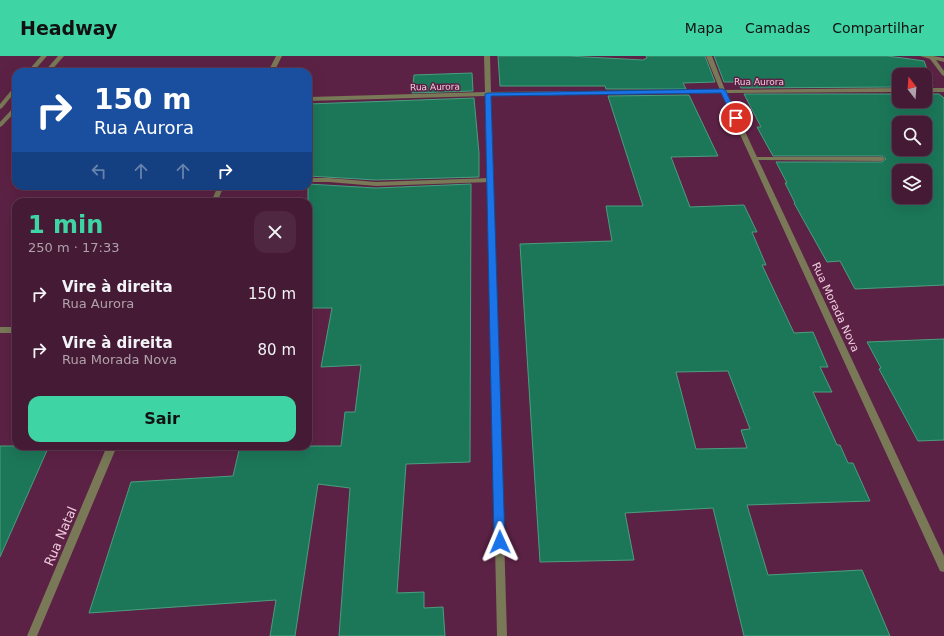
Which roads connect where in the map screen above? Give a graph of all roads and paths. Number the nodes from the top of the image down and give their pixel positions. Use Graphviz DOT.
graph roads {
  1 [pos="44,56"];
  2 [pos="61,56"];
  3 [pos="279,56"];
  4 [pos="487,56"];
  5 [pos="709,56"];
  6 [pos="923,56"];
  7 [pos="930,57"];
  8 [pos="944,60"];
  9 [pos="34,68"];
  10 [pos="50,68"];
  11 [pos="273,68"];
  12 [pos="944,74"];
  13 [pos="892,90"];
  14 [pos="932,90"];
  15 [pos="944,90"];
  16 [pos="723,91"];
  17 [pos="12,93"];
  18 [pos="488,94"];
  19 [pos="312,99"];
  20 [pos="0,107"];
  21 [pos="12,109"];
  22 [pos="0,110"];
  23 [pos="12,112"];
  24 [pos="0,125"];
  25 [pos="882,158"];
  26 [pos="755,159"];
  27 [pos="312,180"];
  28 [pos="490,180"];
  29 [pos="0,330"];
  30 [pos="12,330"];
  31 [pos="110,450"];
  32 [pos="944,567"];
  33 [pos="32,636"];
  34 [pos="502,636"];
  1 -- 9 [label="street"];
  2 -- 10 [label="street"];
  3 -- 11 [label="street"];
  4 -- 18 [label="street"];
  5 -- 16 [label="street, Rua Morada Nova"];
  6 -- 7 [label="street"];
  7 -- 8 [label="street"];
  7 -- 12 [label="street"];
  13 -- 16 [label="street, Rua Aurora"];
  14 -- 15 [label="street"];
  16 -- 18 [label="street, Rua Aurora"];
  16 -- 26 [label="street, Rua Morada Nova"];
  17 -- 20 [label="street"];
  18 -- 19 [label="street, Rua Aurora"];
  18 -- 28 [label="street"];
  21 -- 22 [label="street"];
  23 -- 24 [label="street"];
  25 -- 26 [label="street"];
  26 -- 32 [label="street, Rua Morada Nova"];
  27 -- 28 [label="street"];
  28 -- 34 [label="street"];
  29 -- 30 [label="street"];
  31 -- 33 [label="street, Rua Natal"];
}
